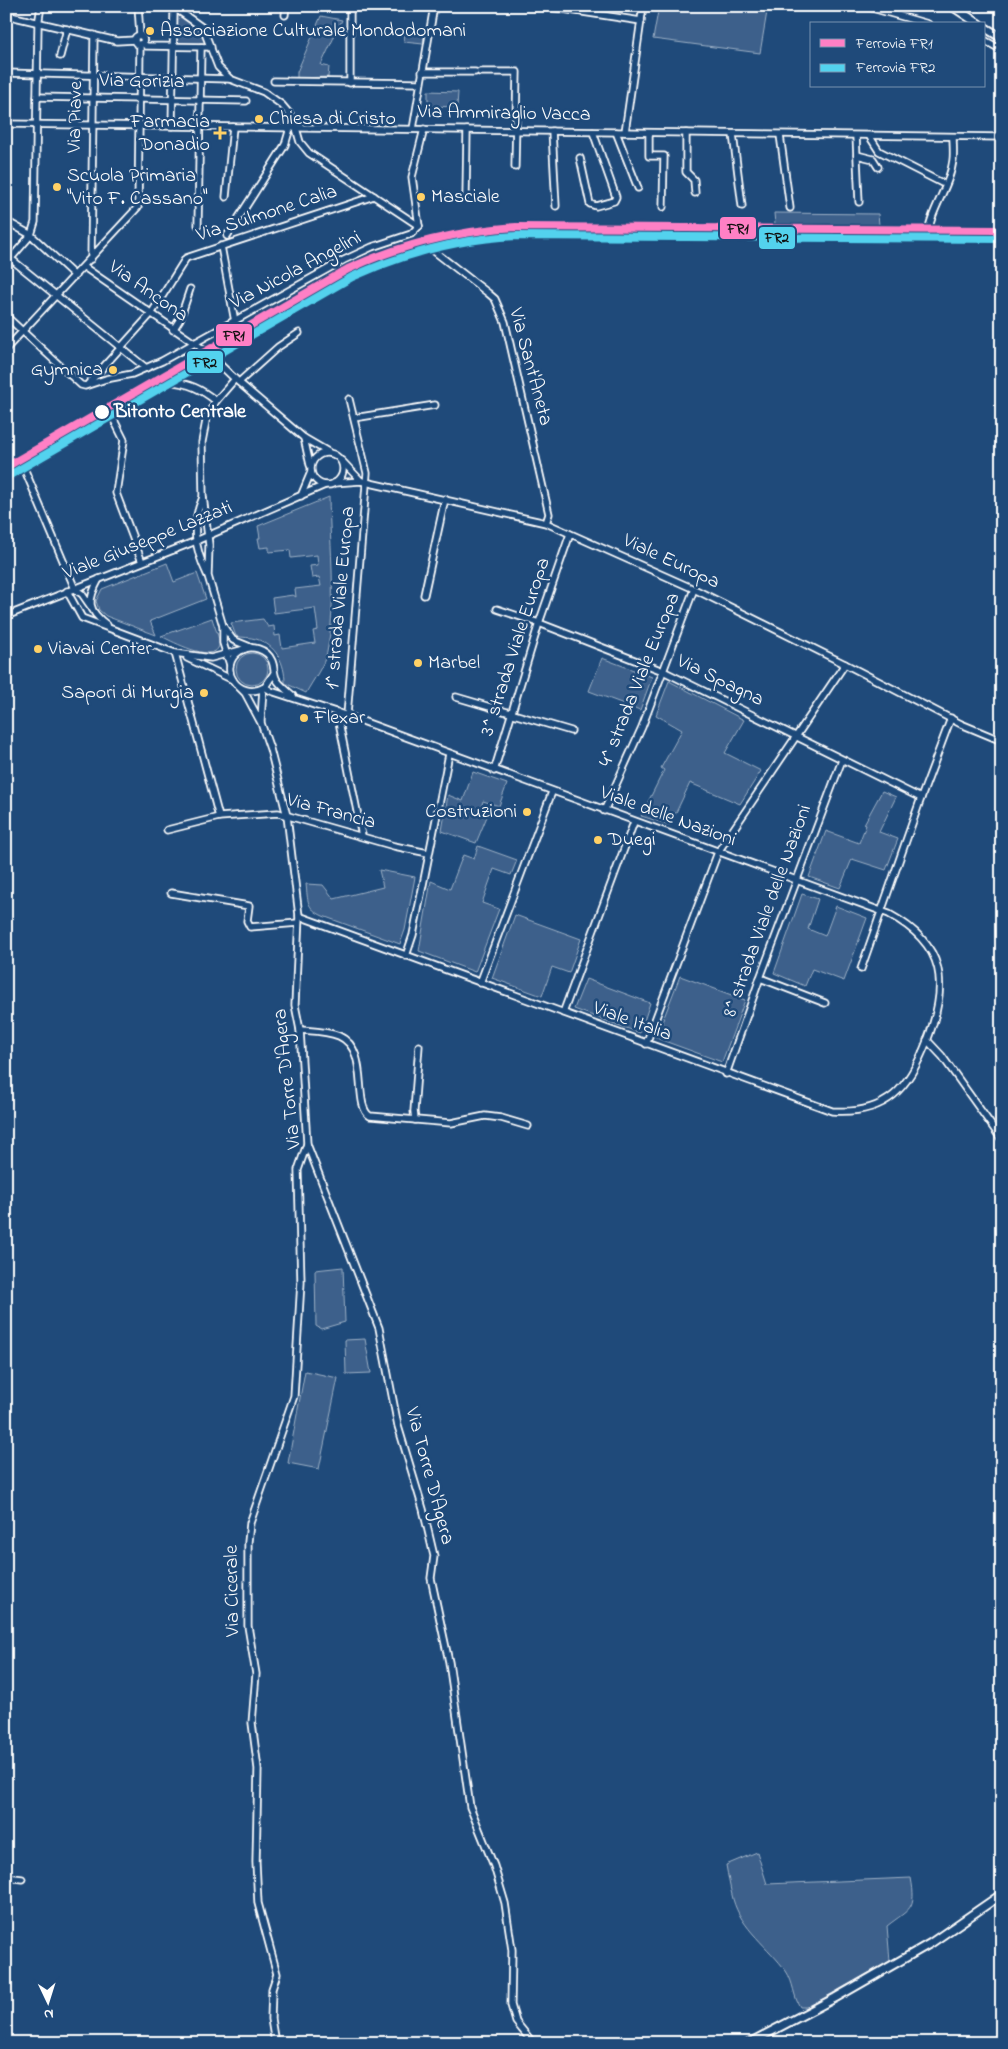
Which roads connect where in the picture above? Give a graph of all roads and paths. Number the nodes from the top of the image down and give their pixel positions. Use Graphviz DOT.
graph roads {
  1 [pos="41,6"];
  2 [pos="138,6"];
  3 [pos="286,6"];
  4 [pos="350,6"];
  5 [pos="434,6"];
  6 [pos="544,6"];
  7 [pos="643,6"];
  8 [pos="865,6"];
  9 [pos="952,6"];
  10 [pos="173,7"];
  11 [pos="6,15"];
  12 [pos="285,16"];
  13 [pos="641,21"];
  14 [pos="38,22"];
  15 [pos="921,22"];
  16 [pos="975,22"];
  17 [pos="986,28"];
  18 [pos="67,29"];
  19 [pos="94,35"];
  20 [pos="1002,38"];
  21 [pos="986,41"];
  22 [pos="139,42"];
  23 [pos="173,46"];
  24 [pos="201,47"];
  25 [pos="211,47"];
  26 [pos="1002,50"];
  27 [pos="60,56"];
  28 [pos="422,72"];
  29 [pos="6,73"];
  30 [pos="37,74"];
  31 [pos="93,75"];
  32 [pos="140,75"];
  33 [pos="173,76"];
  34 [pos="200,77"];
  35 [pos="230,78"];
  36 [pos="274,81"];
  37 [pos="350,83"];
  38 [pos="420,83"];
  39 [pos="37,97"];
  40 [pos="92,97"];
  41 [pos="140,98"];
  42 [pos="172,99"];
  43 [pos="200,99"];
  44 [pos="246,100"];
  45 [pos="6,124"];
  46 [pos="37,125"];
  47 [pos="92,125"];
  48 [pos="140,126"];
  49 [pos="172,126"];
  50 [pos="200,126"];
  51 [pos="233,127"];
  52 [pos="293,128"];
  53 [pos="413,129"];
  54 [pos="424,130"];
  55 [pos="467,130"];
  56 [pos="516,131"];
  57 [pos="552,131"];
  58 [pos="593,132"];
  59 [pos="616,132"];
  60 [pos="625,132"];
  61 [pos="649,132"];
  62 [pos="686,133"];
  63 [pos="733,134"];
  64 [pos="780,135"];
  65 [pos="856,136"];
  66 [pos="870,137"];
  67 [pos="953,137"];
  68 [pos="1002,137"];
  69 [pos="857,155"];
  70 [pos="580,158"];
  71 [pos="515,167"];
  72 [pos="878,167"];
  73 [pos="942,183"];
  74 [pos="638,188"];
  75 [pos="695,193"];
  76 [pos="374,196"];
  77 [pos="466,196"];
  78 [pos="226,197"];
  79 [pos="859,202"];
  80 [pos="556,206"];
  81 [pos="742,206"];
  82 [pos="664,207"];
  83 [pos="790,208"];
  84 [pos="6,221"];
  85 [pos="198,225"];
  86 [pos="419,226"];
  87 [pos="31,235"];
  88 [pos="1002,235"];
  89 [pos="227,236"];
  90 [pos="221,246"];
  91 [pos="430,248"];
  92 [pos="91,259"];
  93 [pos="8,262"];
  94 [pos="84,267"];
  95 [pos="75,276"];
  96 [pos="190,288"];
  97 [pos="56,296"];
  98 [pos="150,314"];
  99 [pos="6,316"];
  100 [pos="235,322"];
  101 [pos="173,330"];
  102 [pos="23,332"];
  103 [pos="299,333"];
  104 [pos="193,344"];
  105 [pos="121,348"];
  106 [pos="6,349"];
  107 [pos="103,367"];
  108 [pos="146,368"];
  109 [pos="106,379"];
  110 [pos="237,381"];
  111 [pos="88,385"];
  112 [pos="349,398"];
  113 [pos="216,401"];
  114 [pos="435,405"];
  115 [pos="112,416"];
  116 [pos="354,418"];
  117 [pos="304,438"];
  118 [pos="328,452"];
  119 [pos="341,460"];
  120 [pos="24,468"];
  121 [pos="310,469"];
  122 [pos="6,478"];
  123 [pos="364,482"];
  124 [pos="334,483"];
  125 [pos="325,485"];
  126 [pos="203,496"];
  127 [pos="301,496"];
  128 [pos="445,499"];
  129 [pos="546,523"];
  130 [pos="570,534"];
  131 [pos="208,535"];
  132 [pos="196,540"];
  133 [pos="142,562"];
  134 [pos="208,576"];
  135 [pos="99,579"];
  136 [pos="75,588"];
  137 [pos="694,589"];
  138 [pos="67,591"];
  139 [pos="424,595"];
  140 [pos="91,607"];
  141 [pos="497,609"];
  142 [pos="6,616"];
  143 [pos="539,623"];
  144 [pos="109,626"];
  145 [pos="223,626"];
  146 [pos="253,648"];
  147 [pos="245,649"];
  148 [pos="178,654"];
  149 [pos="226,654"];
  150 [pos="845,664"];
  151 [pos="230,666"];
  152 [pos="663,671"];
  153 [pos="274,673"];
  154 [pos="233,680"];
  155 [pos="239,687"];
  156 [pos="264,688"];
  157 [pos="456,697"];
  158 [pos="296,698"];
  159 [pos="337,712"];
  160 [pos="512,713"];
  161 [pos="347,715"];
  162 [pos="951,718"];
  163 [pos="261,723"];
  164 [pos="571,731"];
  165 [pos="796,737"];
  166 [pos="1002,740"];
  167 [pos="449,754"];
  168 [pos="842,760"];
  169 [pos="494,771"];
  170 [pos="552,792"];
  171 [pos="921,798"];
  172 [pos="604,811"];
  173 [pos="287,816"];
  174 [pos="219,817"];
  175 [pos="634,822"];
  176 [pos="166,830"];
  177 [pos="362,836"];
  178 [pos="718,852"];
  179 [pos="428,853"];
  180 [pos="796,880"];
  181 [pos="171,893"];
  182 [pos="881,911"];
  183 [pos="299,916"];
  184 [pos="298,924"];
  185 [pos="406,956"];
  186 [pos="861,969"];
  187 [pos="760,978"];
  188 [pos="480,983"];
  189 [pos="824,1003"];
  190 [pos="563,1013"];
  191 [pos="300,1030"];
  192 [pos="927,1040"];
  193 [pos="646,1044"];
  194 [pos="419,1046"];
  195 [pos="726,1074"];
  196 [pos="415,1120"];
  197 [pos="528,1126"];
  198 [pos="1002,1140"];
  199 [pos="308,1144"];
  200 [pos="6,1877"];
  201 [pos="22,1879"];
  202 [pos="1002,1894"];
  203 [pos="274,2043"];
  204 [pos="533,2043"];
  205 [pos="749,2043"];
  1 -- 14 [label="street"];
  2 -- 22 [label="street"];
  3 -- 12 [label="street"];
  4 -- 37 [label="street"];
  5 -- 28 [label="street"];
  6 -- 13 [label="street"];
  7 -- 13 [label="street"];
  8 -- 15 [label="street"];
  9 -- 16 [label="main road"];
  10 -- 23 [label="street"];
  10 -- 25 [label="street"];
  11 -- 14 [label="street"];
  13 -- 60 [label="street"];
  14 -- 18 [label="street"];
  14 -- 30 [label="street"];
  17 -- 20 [label="main road"];
  18 -- 19 [label="street"];
  18 -- 27 [label="street"];
  19 -- 22 [label="street"];
  19 -- 31 [label="street, Via Piave"];
  21 -- 26 [label="street"];
  22 -- 23 [label="street"];
  22 -- 32 [label="street"];
  23 -- 24 [label="street"];
  23 -- 33 [label="street"];
  24 -- 25 [label="street"];
  24 -- 34 [label="street"];
  25 -- 35 [label="street"];
  28 -- 38 [label="street"];
  28 -- 56 [label="street"];
  29 -- 30 [label="street"];
  30 -- 31 [label="street"];
  30 -- 39 [label="street"];
  31 -- 32 [label="street"];
  31 -- 40 [label="street, Via Piave"];
  32 -- 33 [label="street"];
  32 -- 41 [label="street"];
  33 -- 34 [label="street"];
  33 -- 42 [label="street"];
  34 -- 35 [label="street"];
  34 -- 43 [label="street"];
  35 -- 52 [label="street"];
  36 -- 37 [label="street"];
  37 -- 38 [label="street"];
  38 -- 53 [label="street"];
  39 -- 40 [label="street, Via Gorizia"];
  39 -- 46 [label="street"];
  40 -- 41 [label="street, Via Gorizia"];
  40 -- 47 [label="street, Via Piave"];
  41 -- 42 [label="street, Via Gorizia"];
  41 -- 48 [label="street"];
  42 -- 43 [label="street, Via Gorizia"];
  42 -- 49 [label="street"];
  43 -- 44 [label="street, Via Gorizia"];
  43 -- 50 [label="street"];
  45 -- 46 [label="street, Via Ammiraglio Vacca"];
  46 -- 47 [label="street, Via Ammiraglio Vacca"];
  46 -- 87 [label="street"];
  47 -- 48 [label="street, Via Ammiraglio Vacca"];
  47 -- 92 [label="street, Via Piave"];
  48 -- 49 [label="street, Via Ammiraglio Vacca"];
  48 -- 92 [label="street"];
  49 -- 50 [label="street, Via Ammiraglio Vacca"];
  50 -- 51 [label="street, Via Ammiraglio Vacca"];
  50 -- 85 [label="street"];
  51 -- 52 [label="street, Via Ammiraglio Vacca"];
  51 -- 78 [label="street"];
  52 -- 53 [label="street, Via Ammiraglio Vacca"];
  52 -- 76 [label="street"];
  52 -- 89 [label="street"];
  53 -- 54 [label="street, Via Ammiraglio Vacca"];
  54 -- 55 [label="street, Via Ammiraglio Vacca"];
  54 -- 86 [label="street"];
  55 -- 56 [label="street, Via Ammiraglio Vacca"];
  55 -- 77 [label="street"];
  56 -- 57 [label="street, Via Ammiraglio Vacca"];
  56 -- 71 [label="street"];
  57 -- 58 [label="street, Via Ammiraglio Vacca"];
  57 -- 80 [label="street"];
  58 -- 59 [label="street, Via Ammiraglio Vacca"];
  58 -- 70 [label="street"];
  59 -- 60 [label="street, Via Ammiraglio Vacca"];
  59 -- 74 [label="street"];
  60 -- 61 [label="street, Via Ammiraglio Vacca"];
  61 -- 62 [label="street, Via Ammiraglio Vacca"];
  61 -- 82 [label="street"];
  62 -- 63 [label="street, Via Ammiraglio Vacca"];
  62 -- 75 [label="street"];
  63 -- 64 [label="street, Via Ammiraglio Vacca"];
  63 -- 81 [label="street"];
  64 -- 65 [label="street, Via Ammiraglio Vacca"];
  64 -- 83 [label="street"];
  65 -- 66 [label="street, Via Ammiraglio Vacca"];
  65 -- 69 [label="street"];
  66 -- 67 [label="street, Via Ammiraglio Vacca"];
  66 -- 73 [label="street"];
  67 -- 68 [label="street, Via Ammiraglio Vacca"];
  67 -- 88 [label="street"];
  69 -- 72 [label="street"];
  69 -- 79 [label="street"];
  76 -- 86 [label="street"];
  76 -- 90 [label="street, Via Sulmone Calia"];
  84 -- 87 [label="street"];
  86 -- 100 [label="street, Via Nicola Angelini"];
  87 -- 93 [label="street"];
  87 -- 95 [label="street"];
  90 -- 98 [label="street, Via Sulmone Calia"];
  90 -- 100 [label="street"];
  91 -- 129 [label="street, Via Sant'Aneta"];
  92 -- 94 [label="street"];
  93 -- 97 [label="street"];
  94 -- 95 [label="street"];
  94 -- 98 [label="street, Via Ancona"];
  95 -- 97 [label="street"];
  96 -- 101 [label="street"];
  97 -- 102 [label="street"];
  97 -- 105 [label="street"];
  98 -- 101 [label="street, Via Ancona"];
  98 -- 105 [label="street, Via Sulmone Calia"];
  99 -- 102 [label="street"];
  100 -- 104 [label="street, Via Nicola Angelini"];
  101 -- 104 [label="street, Via Ancona"];
  102 -- 106 [label="street"];
  102 -- 111 [label="street, Via Nicola Angelini"];
  103 -- 110 [label="street"];
  104 -- 108 [label="street, Via Nicola Angelini"];
  104 -- 110 [label="street, Via Ancona"];
  105 -- 107 [label="street, Via Sulmone Calia"];
  105 -- 108 [label="street"];
  107 -- 109 [label="street"];
  107 -- 111 [label="street, Via Sulmone Calia"];
  108 -- 109 [label="street, Via Nicola Angelini"];
  109 -- 111 [label="street, Via Nicola Angelini"];
  110 -- 113 [label="street"];
  110 -- 117 [label="street, Via Ancona"];
  112 -- 116 [label="street, 1^ strada Viale Europa"];
  113 -- 115 [label="street"];
  113 -- 126 [label="street"];
  114 -- 116 [label="street"];
  115 -- 120 [label="street"];
  115 -- 133 [label="street"];
  116 -- 123 [label="street, 1^ strada Viale Europa"];
  117 -- 118 [label="street, Via Ancona"];
  117 -- 121 [label="street"];
  118 -- 119 [label="street"];
  118 -- 121 [label="street"];
  119 -- 123 [label="street"];
  119 -- 124 [label="street"];
  120 -- 122 [label="street"];
  120 -- 136 [label="street"];
  121 -- 125 [label="street"];
  121 -- 127 [label="street"];
  123 -- 124 [label="street, Viale Europa"];
  123 -- 128 [label="street, Viale Europa"];
  123 -- 161 [label="street, 1^ strada Viale Europa"];
  124 -- 125 [label="street"];
  125 -- 127 [label="street, Viale Giuseppe Lazzati"];
  126 -- 131 [label="street"];
  126 -- 132 [label="street"];
  127 -- 131 [label="street, Viale Giuseppe Lazzati"];
  128 -- 129 [label="street, Viale Europa"];
  128 -- 139 [label="street"];
  129 -- 130 [label="street, Viale Europa"];
  130 -- 137 [label="street, Viale Europa"];
  130 -- 143 [label="street, 3^ strada Viale Europa"];
  131 -- 132 [label="street, Viale Giuseppe Lazzati"];
  131 -- 134 [label="street"];
  132 -- 133 [label="street, Viale Giuseppe Lazzati"];
  132 -- 134 [label="street"];
  133 -- 135 [label="street, Viale Giuseppe Lazzati"];
  134 -- 145 [label="street"];
  135 -- 136 [label="street, Viale Giuseppe Lazzati"];
  135 -- 140 [label="street"];
  136 -- 138 [label="street, Viale Giuseppe Lazzati"];
  136 -- 140 [label="street"];
  137 -- 150 [label="street, Viale Europa"];
  137 -- 152 [label="street, 4^ strada Viale Europa"];
  138 -- 142 [label="street, Viale Giuseppe Lazzati"];
  138 -- 144 [label="street"];
  140 -- 144 [label="street"];
  141 -- 143 [label="street, Via Spagna"];
  143 -- 152 [label="street, Via Spagna"];
  143 -- 160 [label="street, 3^ strada Viale Europa"];
  144 -- 148 [label="street"];
  145 -- 146 [label="street"];
  145 -- 149 [label="street"];
  146 -- 147 [label="street"];
  146 -- 153 [label="street"];
  147 -- 149 [label="street"];
  147 -- 151 [label="street"];
  148 -- 149 [label="street"];
  148 -- 154 [label="street"];
  148 -- 174 [label="street"];
  149 -- 151 [label="street"];
  150 -- 162 [label="street, Viale Europa"];
  150 -- 165 [label="street"];
  151 -- 154 [label="street"];
  152 -- 165 [label="street, Via Spagna"];
  152 -- 172 [label="street, 4^ strada Viale Europa"];
  153 -- 156 [label="street"];
  153 -- 158 [label="street, Viale delle Nazioni"];
  154 -- 155 [label="street"];
  155 -- 156 [label="street"];
  155 -- 163 [label="street"];
  156 -- 158 [label="street, Viale delle Nazioni"];
  156 -- 163 [label="street"];
  157 -- 160 [label="street"];
  158 -- 159 [label="street, Viale delle Nazioni"];
  159 -- 161 [label="street, Viale delle Nazioni"];
  159 -- 177 [label="street"];
  160 -- 164 [label="street"];
  160 -- 169 [label="street, 3^ strada Viale Europa"];
  161 -- 167 [label="street, Viale delle Nazioni"];
  162 -- 166 [label="street, Viale Europa"];
  162 -- 171 [label="street"];
  163 -- 173 [label="street, Via Torre D'Agera"];
  165 -- 168 [label="street, Via Spagna"];
  165 -- 178 [label="street"];
  167 -- 169 [label="street, Viale delle Nazioni"];
  167 -- 179 [label="street"];
  168 -- 171 [label="street, Via Spagna"];
  168 -- 180 [label="street, 8^ strada Viale delle Nazioni"];
  169 -- 170 [label="street, Viale delle Nazioni"];
  170 -- 172 [label="street, Viale delle Nazioni"];
  170 -- 188 [label="street"];
  171 -- 182 [label="street"];
  172 -- 175 [label="street, Viale delle Nazioni"];
  173 -- 174 [label="street, Via Francia"];
  173 -- 177 [label="street, Via Francia"];
  173 -- 183 [label="street, Via Torre D'Agera"];
  174 -- 176 [label="street, Via Francia"];
  175 -- 178 [label="street, Viale delle Nazioni"];
  175 -- 190 [label="street"];
  177 -- 179 [label="street, Via Francia"];
  178 -- 180 [label="street, Viale delle Nazioni"];
  178 -- 193 [label="street"];
  179 -- 185 [label="street"];
  180 -- 182 [label="street, Viale delle Nazioni"];
  180 -- 187 [label="street, 8^ strada Viale delle Nazioni"];
  181 -- 184 [label="street"];
  182 -- 186 [label="street"];
  182 -- 192 [label="street, Viale delle Nazioni"];
  183 -- 184 [label="street, Via Torre D'Agera"];
  183 -- 185 [label="street, Viale Italia"];
  184 -- 191 [label="street, Via Torre D'Agera"];
  185 -- 188 [label="street, Viale Italia"];
  187 -- 189 [label="street"];
  187 -- 195 [label="street, 8^ strada Viale delle Nazioni"];
  188 -- 190 [label="street, Viale Italia"];
  190 -- 193 [label="street, Viale Italia"];
  191 -- 196 [label="street"];
  191 -- 199 [label="street, Via Torre D'Agera"];
  192 -- 195 [label="street, Viale Italia"];
  192 -- 198 [label="street"];
  193 -- 195 [label="street, Viale Italia"];
  194 -- 196 [label="street"];
  196 -- 197 [label="street"];
  199 -- 203 [label="street, Via Cicerale"];
  199 -- 204 [label="street, Via Torre D'Agera"];
  200 -- 201 [label="street"];
  202 -- 205 [label="main road"];
}
